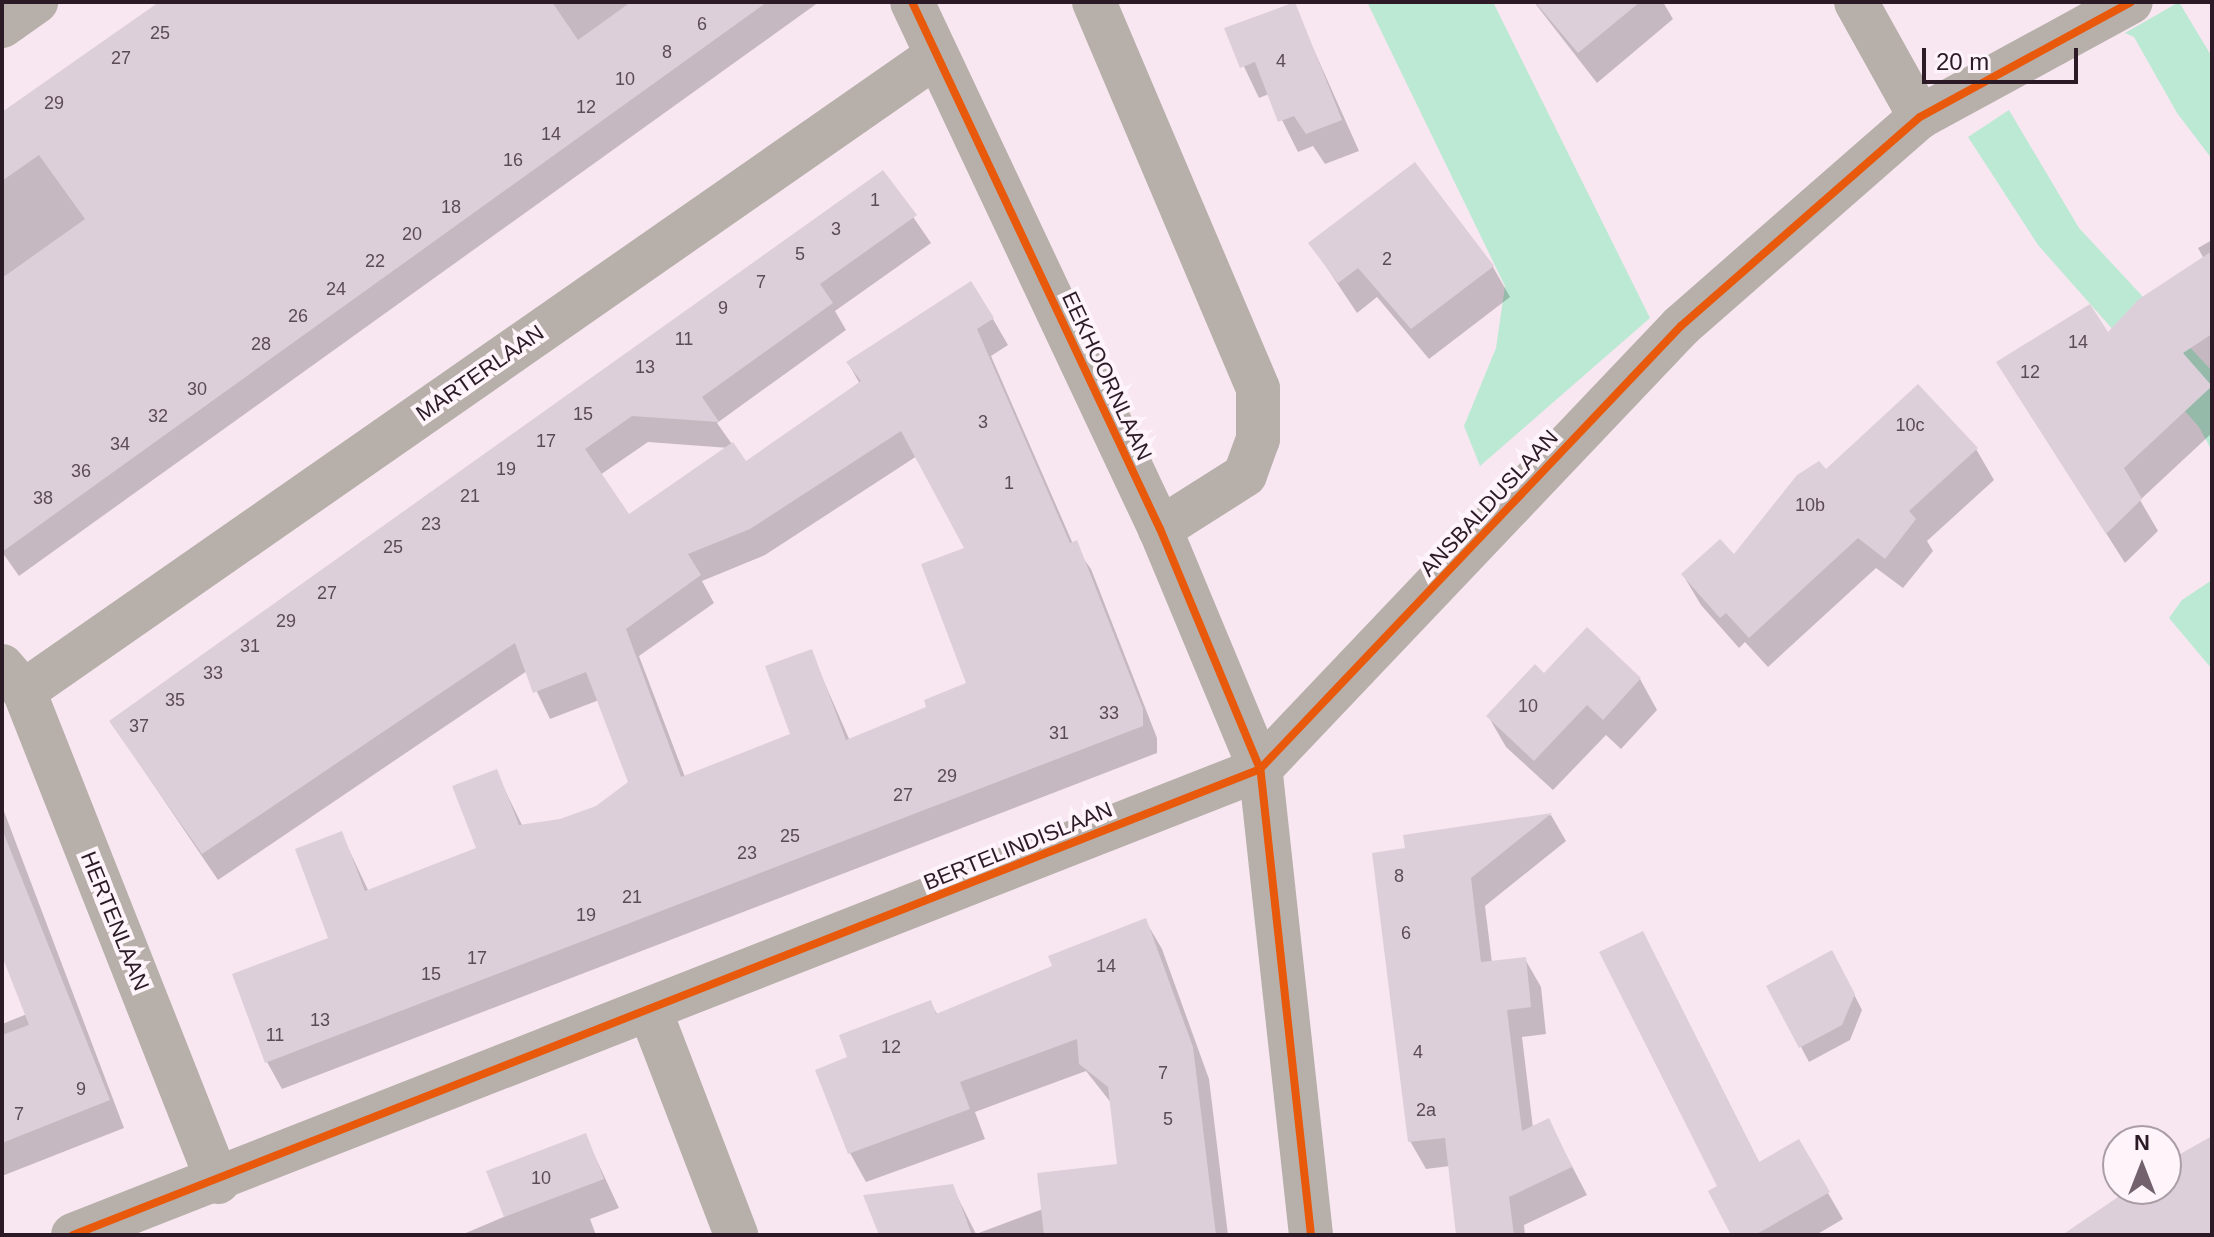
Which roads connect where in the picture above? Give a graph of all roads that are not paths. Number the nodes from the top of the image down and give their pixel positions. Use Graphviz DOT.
graph roads {
  1 [pos="36,2"];
  2 [pos="912,2"];
  3 [pos="1094,2"];
  4 [pos="1856,2"];
  5 [pos="2131,2"];
  6 [pos="2,26"];
  7 [pos="936,56"];
  8 [pos="1920,117"];
  9 [pos="1160,529"];
  10 [pos="13,679"];
  11 [pos="1260,769"];
  12 [pos="651,1013"];
  13 [pos="218,1182"];
  14 [pos="73,1235"];
  15 [pos="736,1235"];
  16 [pos="1311,1235"];
  1 -- 6 [label="street"];
  2 -- 7 [label="street, EEKHOORNLAAN"];
  3 -- 9 [label="street"];
  4 -- 8 [label="street"];
  5 -- 8 [label="street, ANSBALDUSLAAN"];
  7 -- 9 [label="street, EEKHOORNLAAN"];
  7 -- 10 [label="street, MARTERLAAN"];
  8 -- 11 [label="street, ANSBALDUSLAAN"];
  9 -- 11 [label="street, EEKHOORNLAAN"];
  10 -- 13 [label="street, HERTENLAAN"];
  11 -- 12 [label="street, BERTELINDISLAAN"];
  11 -- 16 [label="street"];
  12 -- 13 [label="street, BERTELINDISLAAN"];
  12 -- 15 [label="street"];
  13 -- 14 [label="street, BERTELINDISLAAN"];
}
